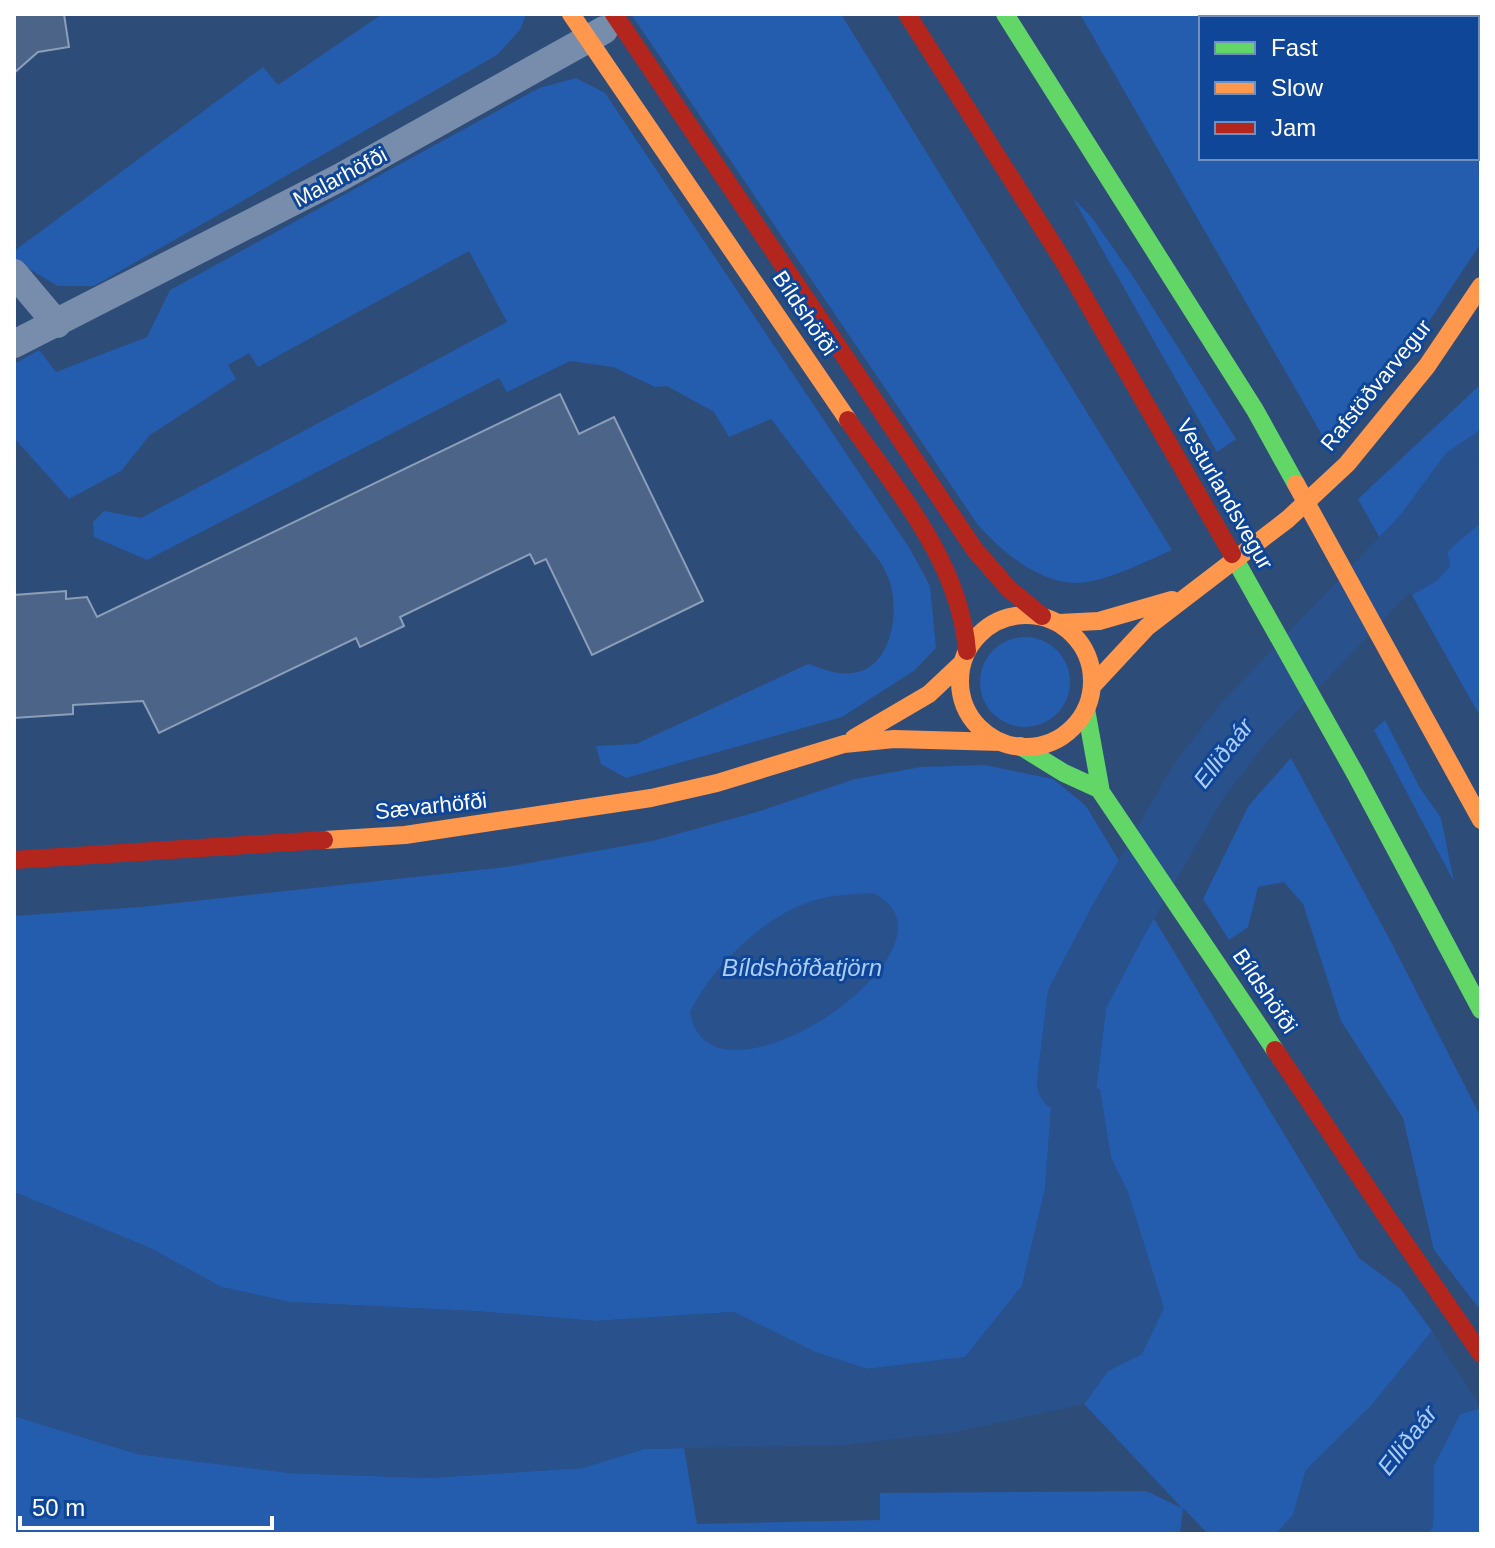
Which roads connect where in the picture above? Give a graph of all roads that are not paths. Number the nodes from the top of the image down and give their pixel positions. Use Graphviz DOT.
graph roads {
  1 [pos="571,14"];
  2 [pos="907,14"];
  3 [pos="1005,14"];
  4 [pos="1012,14"];
  5 [pos="616,18"];
  6 [pos="589,40"];
  7 [pos="1026,46"];
  8 [pos="14,273"];
  9 [pos="1481,286"];
  10 [pos="57,324"];
  11 [pos="14,344"];
  12 [pos="1187,595"];
  13 [pos="1051,620"];
  14 [pos="964,657"];
  15 [pos="1093,685"];
  16 [pos="1086,709"];
  17 [pos="1001,742"];
  18 [pos="844,744"];
  19 [pos="1020,746"];
  20 [pos="1099,789"];
  21 [pos="1480,817"];
  22 [pos="14,860"];
  23 [pos="1481,1010"];
  24 [pos="1481,1354"];
  1 -- 6 [label="main road, Bíldshöfði"];
  2 -- 23 [label="main road, Vesturlandsvegur"];
  3 -- 7 [label="main road"];
  4 -- 7 [label="main road"];
  5 -- 6 [label="street, Malarhöfði"];
  5 -- 13 [label="main road, Bíldshöfði"];
  6 -- 10 [label="street, Malarhöfði"];
  6 -- 14 [label="main road, Bíldshöfði"];
  7 -- 21 [label="main road"];
  8 -- 10 [label="street"];
  9 -- 12 [label="main road, Rafstöðvarvegur"];
  10 -- 11 [label="street, Malarhöfði"];
  12 -- 13 [label="main road, Rafstöðvarvegur"];
  12 -- 15 [label="main road, Rafstöðvarvegur"];
  13 -- 14 [label="main road"];
  13 -- 15 [label="main road, Bíldshöfði"];
  14 -- 17 [label="main road, Bíldshöfði"];
  14 -- 18 [label="main road, Sævarhöfði"];
  15 -- 16 [label="main road, Bíldshöfði"];
  16 -- 19 [label="main road, Bíldshöfði"];
  16 -- 20 [label="main road, Bíldshöfði"];
  17 -- 18 [label="main road, Sævarhöfði"];
  17 -- 19 [label="main road, Bíldshöfði"];
  18 -- 22 [label="main road, Sævarhöfði"];
  19 -- 20 [label="main road, Bíldshöfði"];
  20 -- 24 [label="main road, Bíldshöfði"];
}
